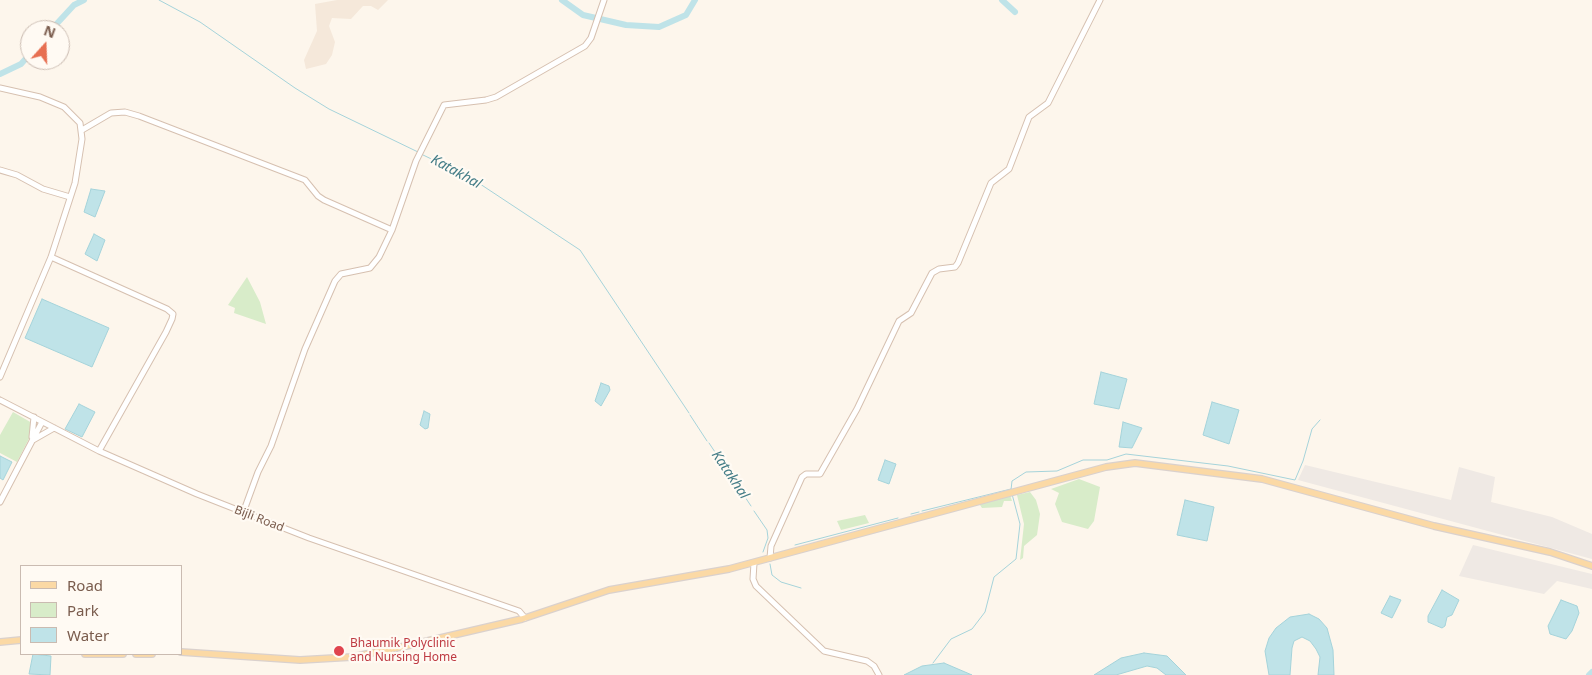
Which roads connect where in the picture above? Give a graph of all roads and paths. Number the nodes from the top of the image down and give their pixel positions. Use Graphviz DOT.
graph roads {
  1 [pos="604,0"];
  2 [pos="1100,0"];
  3 [pos="0,88"];
  4 [pos="82,130"];
  5 [pos="0,170"];
  6 [pos="70,197"];
  7 [pos="392,230"];
  8 [pos="51,257"];
  9 [pos="0,377"];
  10 [pos="0,400"];
  11 [pos="34,417"];
  12 [pos="42,422"];
  13 [pos="54,428"];
  14 [pos="32,440"];
  15 [pos="99,451"];
  16 [pos="0,502"];
  17 [pos="243,513"];
  18 [pos="770,558"];
  19 [pos="754,563"];
  20 [pos="1592,566"];
  21 [pos="525,618"];
  22 [pos="20,640"];
  23 [pos="0,642"];
  24 [pos="182,652"];
  25 [pos="879,675"];
  1 -- 7 [label="street"];
  2 -- 18 [label="street"];
  3 -- 4 [label="street"];
  4 -- 6 [label="street"];
  4 -- 7 [label="street"];
  5 -- 6 [label="street"];
  6 -- 8 [label="street"];
  7 -- 17 [label="street"];
  8 -- 9 [label="street"];
  8 -- 15 [label="street"];
  10 -- 11 [label="street, Bijli Road"];
  11 -- 12 [label="street, Bijli Road"];
  11 -- 14 [label="street"];
  12 -- 13 [label="street, Bijli Road"];
  12 -- 14 [label="street"];
  13 -- 14 [label="street"];
  13 -- 15 [label="street, Bijli Road"];
  14 -- 16 [label="street"];
  15 -- 17 [label="street, Bijli Road"];
  17 -- 21 [label="street, Bijli Road"];
  18 -- 19 [label="main road"];
  18 -- 20 [label="main road"];
  19 -- 21 [label="main road"];
  19 -- 25 [label="street"];
  21 -- 24 [label="main road"];
  22 -- 23 [label="main road"];
}
